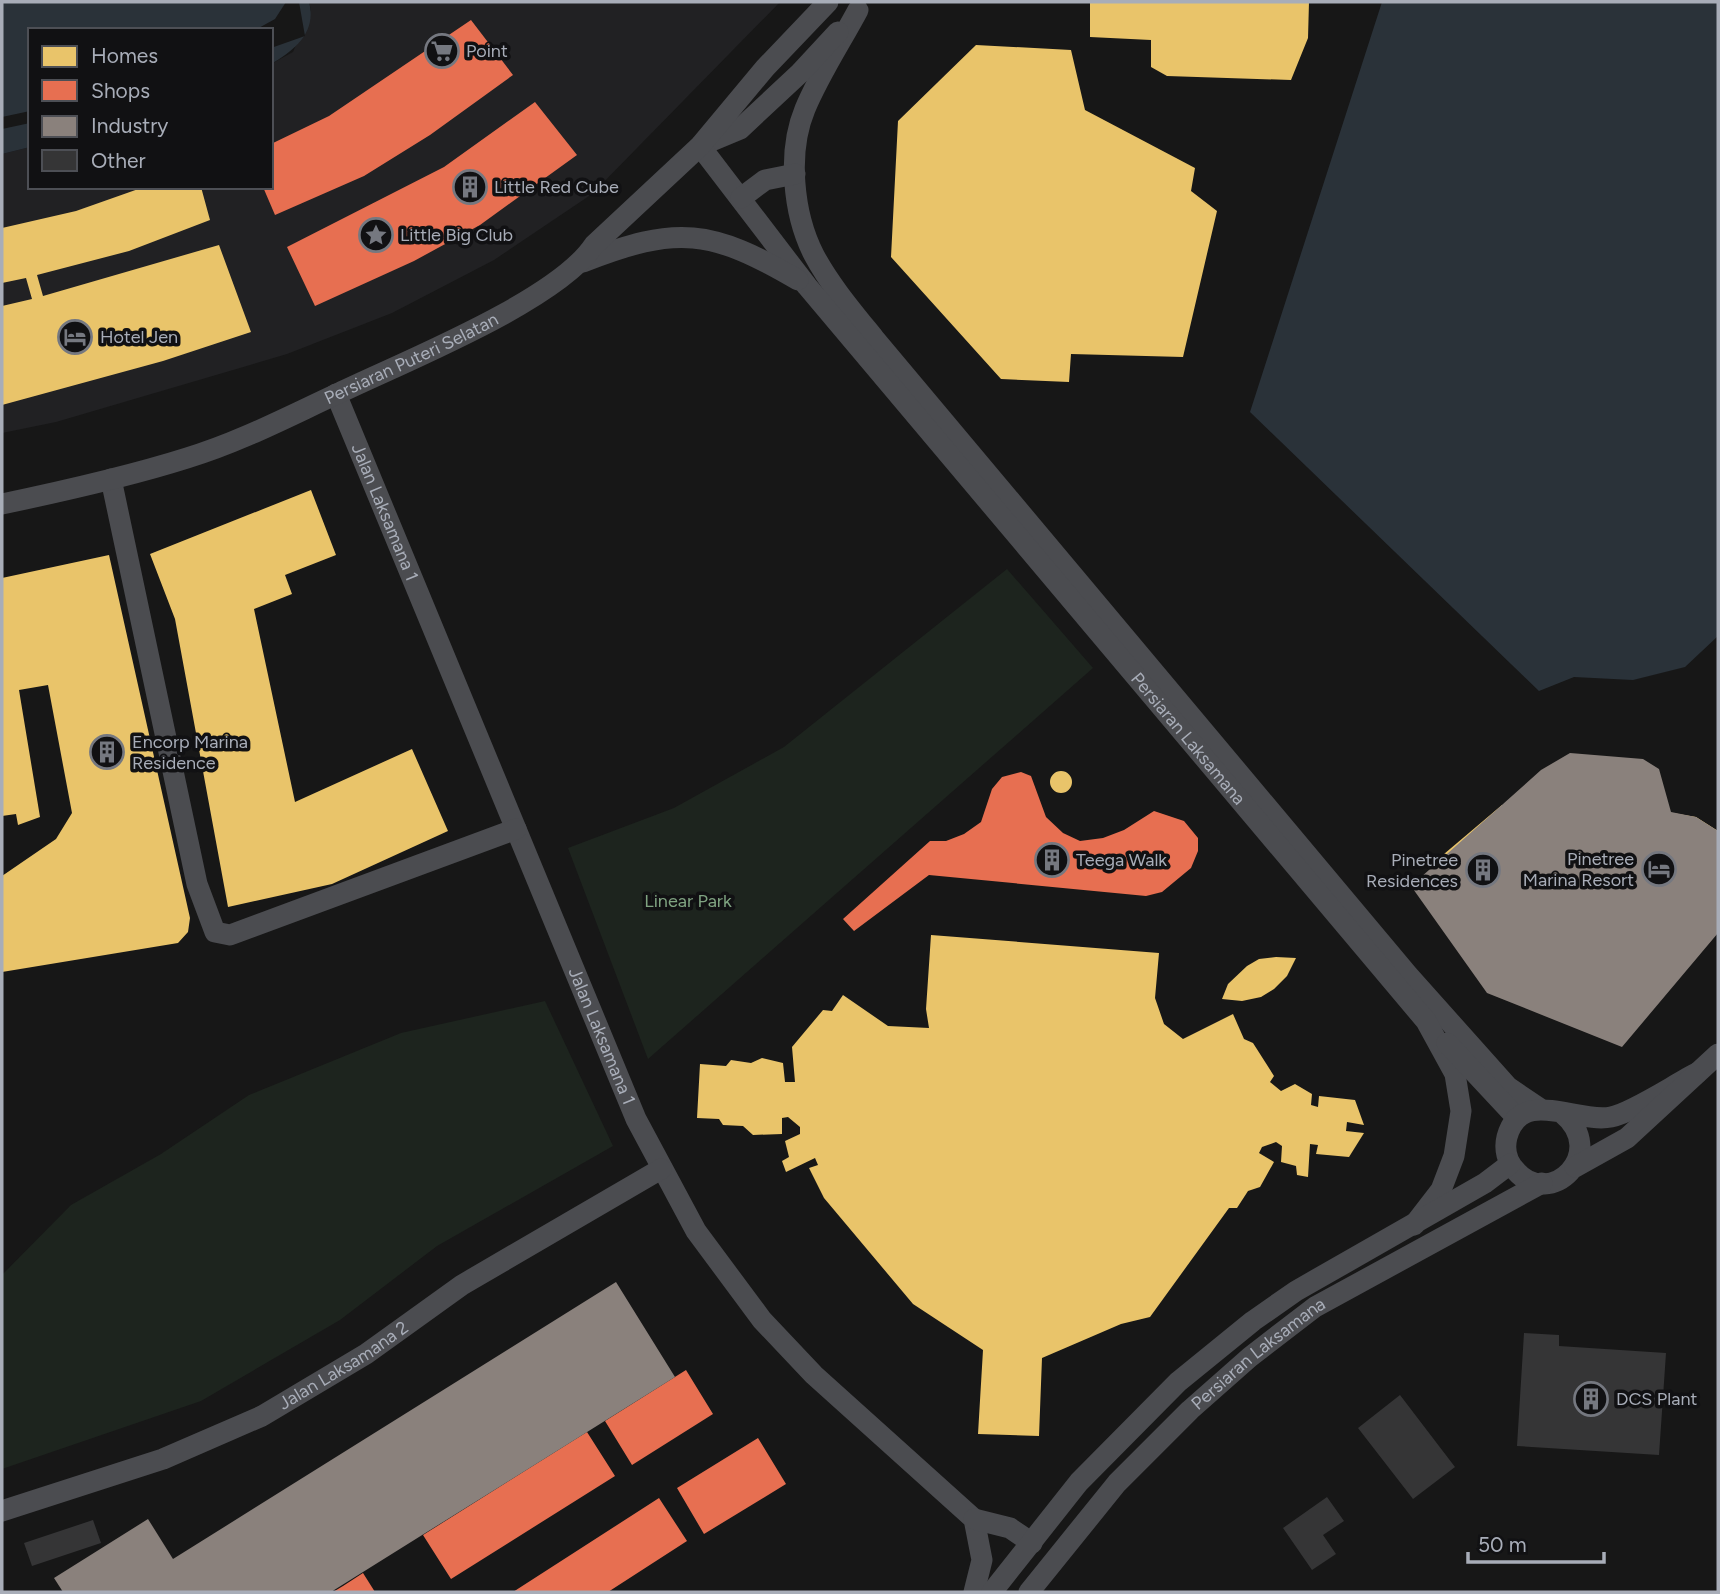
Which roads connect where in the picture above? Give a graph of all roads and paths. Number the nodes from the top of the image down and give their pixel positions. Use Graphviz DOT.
graph roads {
  1 [pos="828,2"];
  2 [pos="862,6"];
  3 [pos="700,146"];
  4 [pos="795,174"];
  5 [pos="741,198"];
  6 [pos="583,262"];
  7 [pos="807,286"];
  8 [pos="336,394"];
  9 [pos="111,479"];
  10 [pos="2,504"];
  11 [pos="516,829"];
  12 [pos="1426,1021"];
  13 [pos="1718,1054"];
  14 [pos="1697,1073"];
  15 [pos="1539,1108"];
  16 [pos="1562,1113"];
  17 [pos="1517,1118"];
  18 [pos="1510,1164"];
  19 [pos="1574,1167"];
  20 [pos="660,1169"];
  21 [pos="1542,1183"];
  22 [pos="1414,1225"];
  23 [pos="2,1511"];
  24 [pos="974,1519"];
  25 [pos="1032,1543"];
  26 [pos="974,1592"];
  27 [pos="992,1592"];
  28 [pos="1029,1592"];
  1 -- 3 [label="street, Persiaran Puteri Selatan"];
  2 -- 3 [label="street, Persiaran Puteri Selatan"];
  2 -- 4 [label="street"];
  3 -- 5 [label="street, Persiaran Laksamana"];
  3 -- 6 [label="street, Persiaran Puteri Selatan"];
  4 -- 5 [label="street"];
  4 -- 15 [label="street"];
  5 -- 7 [label="street, Persiaran Laksamana"];
  6 -- 7 [label="street"];
  6 -- 8 [label="street, Persiaran Puteri Selatan"];
  7 -- 12 [label="street, Persiaran Laksamana"];
  8 -- 9 [label="street, Persiaran Puteri Selatan"];
  8 -- 11 [label="street, Jalan Laksamana 1"];
  9 -- 10 [label="street, Persiaran Puteri Selatan"];
  9 -- 11 [label="street"];
  11 -- 20 [label="street, Jalan Laksamana 1"];
  12 -- 17 [label="street"];
  12 -- 22 [label="street, Persiaran Laksamana"];
  13 -- 14 [label="street"];
  14 -- 16 [label="street"];
  14 -- 19 [label="street"];
  15 -- 16 [label="street"];
  15 -- 17 [label="street"];
  16 -- 19 [label="street"];
  17 -- 18 [label="street"];
  18 -- 21 [label="street"];
  18 -- 22 [label="street, Persiaran Laksamana"];
  19 -- 21 [label="street"];
  20 -- 23 [label="street, Jalan Laksamana 2"];
  20 -- 24 [label="street, Jalan Laksamana 1"];
  21 -- 28 [label="street, Persiaran Laksamana"];
  22 -- 25 [label="street, Persiaran Laksamana"];
  24 -- 25 [label="street"];
  24 -- 26 [label="street"];
  25 -- 27 [label="street, Persiaran Laksamana"];
}
